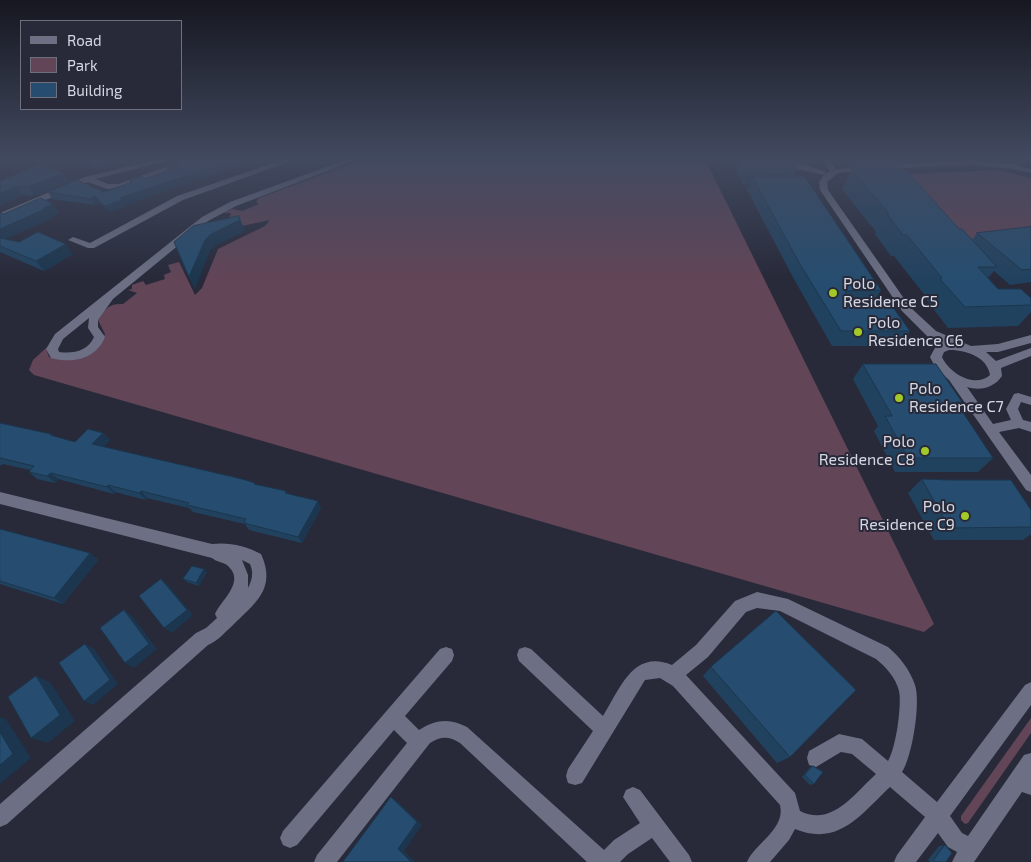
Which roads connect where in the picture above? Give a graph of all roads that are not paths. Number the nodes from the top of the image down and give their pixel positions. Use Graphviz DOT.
graph roads {
  1 [pos="40,199"];
  2 [pos="178,199"];
  3 [pos="250,199"];
  4 [pos="828,199"];
  5 [pos="831,199"];
  6 [pos="836,208"];
  7 [pos="0,216"];
  8 [pos="73,240"];
  9 [pos="108,299"];
  10 [pos="902,309"];
  11 [pos="1031,339"];
  12 [pos="964,348"];
  13 [pos="1031,352"];
  14 [pos="936,354"];
  15 [pos="994,367"];
  16 [pos="953,376"];
  17 [pos="985,384"];
  18 [pos="1031,401"];
  19 [pos="1025,425"];
  20 [pos="991,429"];
  21 [pos="1011,486"];
  22 [pos="1031,486"];
  23 [pos="0,498"];
  24 [pos="446,655"];
  25 [pos="525,655"];
  26 [pos="673,675"];
  27 [pos="1031,692"];
  28 [pos="393,717"];
  29 [pos="604,729"];
  30 [pos="419,742"];
  31 [pos="816,758"];
  32 [pos="1031,762"];
  33 [pos="890,774"];
  34 [pos="575,776"];
  35 [pos="1024,784"];
  36 [pos="633,797"];
  37 [pos="938,816"];
  38 [pos="0,817"];
  39 [pos="792,817"];
  40 [pos="654,825"];
  41 [pos="290,838"];
  42 [pos="967,856"];
  43 [pos="324,862"];
  44 [pos="602,862"];
  45 [pos="606,862"];
  46 [pos="682,862"];
  47 [pos="758,862"];
  48 [pos="904,862"];
  1 -- 7 [label="street"];
  2 -- 8 [label="street"];
  3 -- 9 [label="street"];
  4 -- 6 [label="street"];
  5 -- 6 [label="street"];
  6 -- 10 [label="street"];
  9 -- 9 [label="street"];
  10 -- 12 [label="street"];
  10 -- 14 [label="street"];
  11 -- 12 [label="street"];
  12 -- 14 [label="street"];
  12 -- 15 [label="street"];
  13 -- 15 [label="street"];
  14 -- 16 [label="street"];
  15 -- 17 [label="street"];
  16 -- 17 [label="street"];
  16 -- 20 [label="street"];
  17 -- 20 [label="street"];
  18 -- 19 [label="street"];
  19 -- 20 [label="street"];
  20 -- 22 [label="street"];
  21 -- 22 [label="street"];
  23 -- 38 [label="street"];
  24 -- 28 [label="street"];
  25 -- 29 [label="street"];
  26 -- 29 [label="street"];
  26 -- 33 [label="street"];
  26 -- 39 [label="street"];
  27 -- 37 [label="street"];
  28 -- 30 [label="street"];
  28 -- 41 [label="street"];
  29 -- 34 [label="street"];
  30 -- 43 [label="street"];
  30 -- 44 [label="street"];
  31 -- 33 [label="street"];
  32 -- 35 [label="street"];
  33 -- 37 [label="street"];
  33 -- 39 [label="street"];
  35 -- 42 [label="street"];
  36 -- 40 [label="street"];
  37 -- 42 [label="street"];
  37 -- 48 [label="street"];
  39 -- 47 [label="street"];
  40 -- 45 [label="street"];
  40 -- 46 [label="street"];
}
